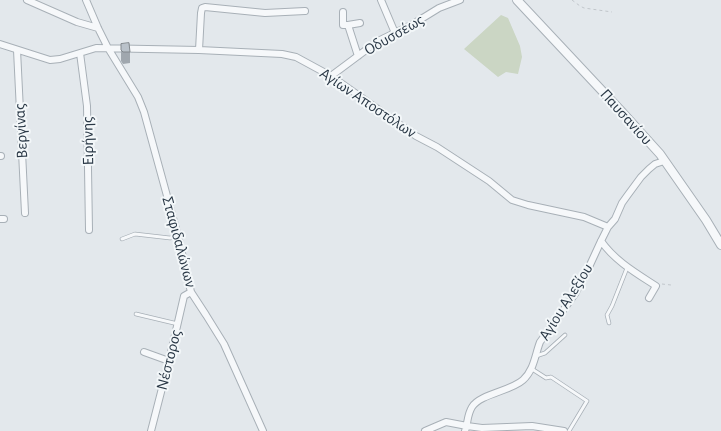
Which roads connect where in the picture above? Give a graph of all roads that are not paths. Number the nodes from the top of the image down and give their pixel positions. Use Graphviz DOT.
graph roads {
  1 [pos="27,0"];
  2 [pos="86,0"];
  3 [pos="381,0"];
  4 [pos="460,0"];
  5 [pos="517,0"];
  6 [pos="305,11"];
  7 [pos="343,12"];
  8 [pos="360,23"];
  9 [pos="348,25"];
  10 [pos="98,28"];
  11 [pos="394,33"];
  12 [pos="0,44"];
  13 [pos="108,48"];
  14 [pos="17,50"];
  15 [pos="199,50"];
  16 [pos="80,53"];
  17 [pos="358,56"];
  18 [pos="331,76"];
  19 [pos="664,161"];
  20 [pos="25,213"];
  21 [pos="608,227"];
  22 [pos="89,230"];
  23 [pos="178,236"];
  24 [pos="122,238"];
  25 [pos="600,241"];
  26 [pos="721,245"];
  27 [pos="628,268"];
  28 [pos="191,292"];
  29 [pos="649,298"];
  30 [pos="136,314"];
  31 [pos="609,323"];
  32 [pos="178,324"];
  33 [pos="565,335"];
  34 [pos="144,352"];
  35 [pos="536,356"];
  36 [pos="169,361"];
  37 [pos="532,369"];
  38 [pos="466,429"];
  39 [pos="549,430"];
  40 [pos="151,431"];
  41 [pos="263,431"];
  42 [pos="426,431"];
  43 [pos="564,431"];
  44 [pos="569,431"];
  1 -- 10 [label="street"];
  2 -- 10 [label="street, Σταφιδαλώνων"];
  3 -- 11 [label="street"];
  4 -- 11 [label="street, Οδυσσέως"];
  5 -- 19 [label="street, Παυσανίου"];
  6 -- 15 [label="street"];
  7 -- 9 [label="street"];
  8 -- 9 [label="street"];
  9 -- 17 [label="street"];
  10 -- 13 [label="street, Σταφιδαλώνων"];
  11 -- 17 [label="street, Οδυσσέως"];
  12 -- 14 [label="street, Αγίων Αποστόλων"];
  13 -- 15 [label="street, Αγίων Αποστόλων"];
  13 -- 16 [label="street, Αγίων Αποστόλων"];
  13 -- 23 [label="street, Σταφιδαλώνων"];
  14 -- 16 [label="street, Αγίων Αποστόλων"];
  14 -- 20 [label="street, Βεργίνας"];
  15 -- 18 [label="street, Αγίων Αποστόλων"];
  16 -- 22 [label="street, Ειρήνης"];
  17 -- 18 [label="street, Οδυσσέως"];
  18 -- 21 [label="street, Αγίων Αποστόλων"];
  19 -- 21 [label="street, Αγίου Αλεξίου"];
  19 -- 26 [label="street, Παυσανίου"];
  21 -- 25 [label="street, Αγίου Αλεξίου"];
  23 -- 24 [label="lane"];
  23 -- 28 [label="street, Σταφιδαλώνων"];
  25 -- 27 [label="street"];
  25 -- 35 [label="street, Αγίου Αλεξίου"];
  27 -- 29 [label="street"];
  27 -- 31 [label="lane"];
  28 -- 32 [label="street, Νέστορος"];
  28 -- 41 [label="street, Σταφιδαλώνων"];
  30 -- 32 [label="lane"];
  32 -- 36 [label="street, Νέστορος"];
  33 -- 35 [label="lane, Αγίου Αλεξίου"];
  34 -- 36 [label="street"];
  35 -- 37 [label="street, Αγίου Αλεξίου"];
  36 -- 40 [label="street, Νέστορος"];
  37 -- 38 [label="street, Αγίου Αλεξίου"];
  37 -- 44 [label="lane"];
  38 -- 39 [label="street"];
  38 -- 42 [label="street"];
  39 -- 43 [label="street"];
}
